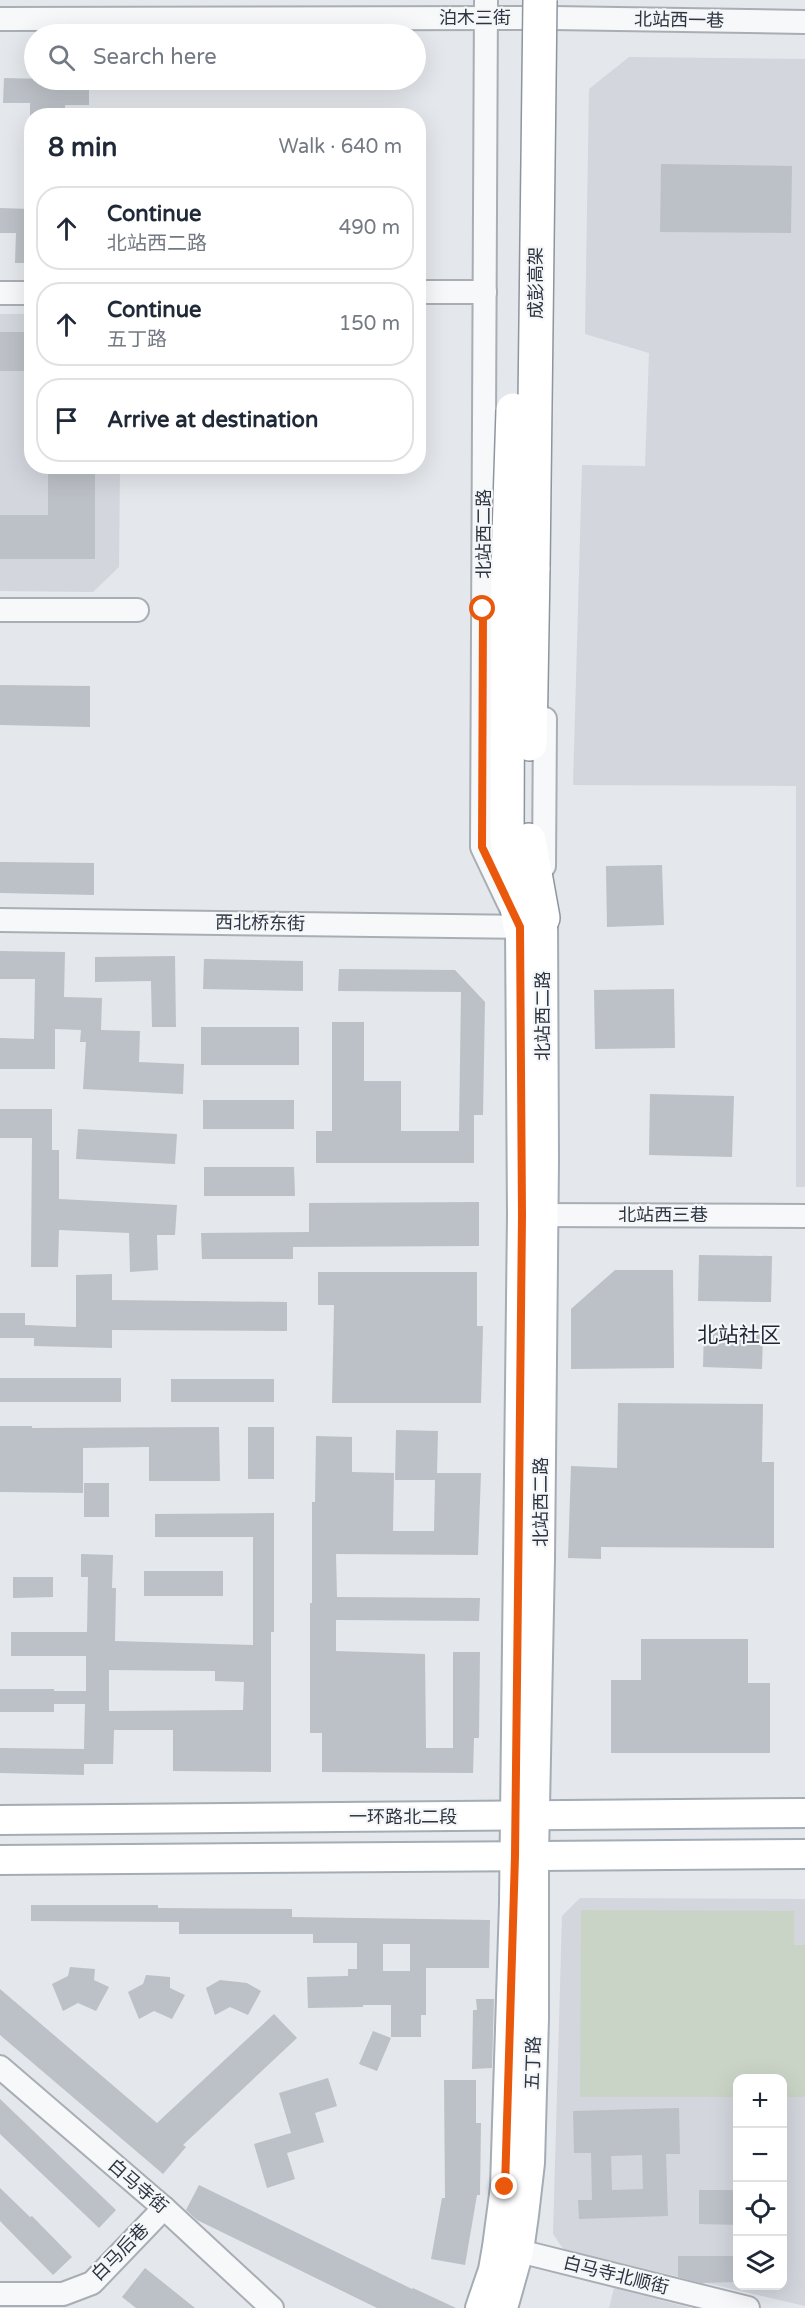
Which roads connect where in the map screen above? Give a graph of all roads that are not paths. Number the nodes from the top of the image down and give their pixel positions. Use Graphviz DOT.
graph roads {
  1 [pos="521,0"];
  2 [pos="549,6"];
  3 [pos="486,9"];
  4 [pos="0,19"];
  5 [pos="805,22"];
  6 [pos="426,292"];
  7 [pos="485,292"];
  8 [pos="0,293"];
  9 [pos="24,293"];
  10 [pos="521,566"];
  11 [pos="0,610"];
  12 [pos="136,610"];
  13 [pos="0,920"];
  14 [pos="531,922"];
  15 [pos="532,1215"];
  16 [pos="805,1216"];
  17 [pos="805,1812"];
  18 [pos="525,1816"];
  19 [pos="0,1820"];
  20 [pos="805,1854"];
  21 [pos="524,1856"];
  22 [pos="0,1860"];
  23 [pos="0,2067"];
  24 [pos="164,2208"];
  25 [pos="519,2251"];
  26 [pos="0,2294"];
  27 [pos="272,2308"];
  28 [pos="480,2308"];
  29 [pos="503,2308"];
  30 [pos="748,2308"];
  1 -- 10 [label="highway, 成彭高架, bridge"];
  2 -- 3 [label="street, 泊木三街"];
  2 -- 5 [label="street, 北站西一巷"];
  2 -- 10 [label="highway, 成彭高架, bridge"];
  2 -- 14 [label="street, 北站西二路"];
  3 -- 4 [label="street, 泊木三街"];
  3 -- 7 [label="street, 北站西二路"];
  6 -- 7 [label="street"];
  7 -- 14 [label="street, 北站西二路"];
  8 -- 9 [label="street"];
  10 -- 14 [label="highway"];
  11 -- 12 [label="street"];
  13 -- 14 [label="street, 西北桥东街"];
  14 -- 15 [label="main road, 北站西二路"];
  15 -- 16 [label="street, 北站西三巷"];
  15 -- 18 [label="main road, 北站西二路"];
  17 -- 18 [label="main road, 一环路北二段"];
  18 -- 19 [label="main road, 一环路北二段"];
  18 -- 21 [label="main road, 五丁路"];
  20 -- 21 [label="main road"];
  21 -- 22 [label="main road"];
  21 -- 25 [label="main road, 五丁路"];
  21 -- 28 [label="main road, 五丁路"];
  23 -- 24 [label="street, 白马寺街"];
  24 -- 26 [label="street, 白马后巷"];
  24 -- 27 [label="street, 白马寺街"];
  25 -- 29 [label="main road, 五丁路"];
  25 -- 30 [label="street, 白马寺北顺街"];
}
